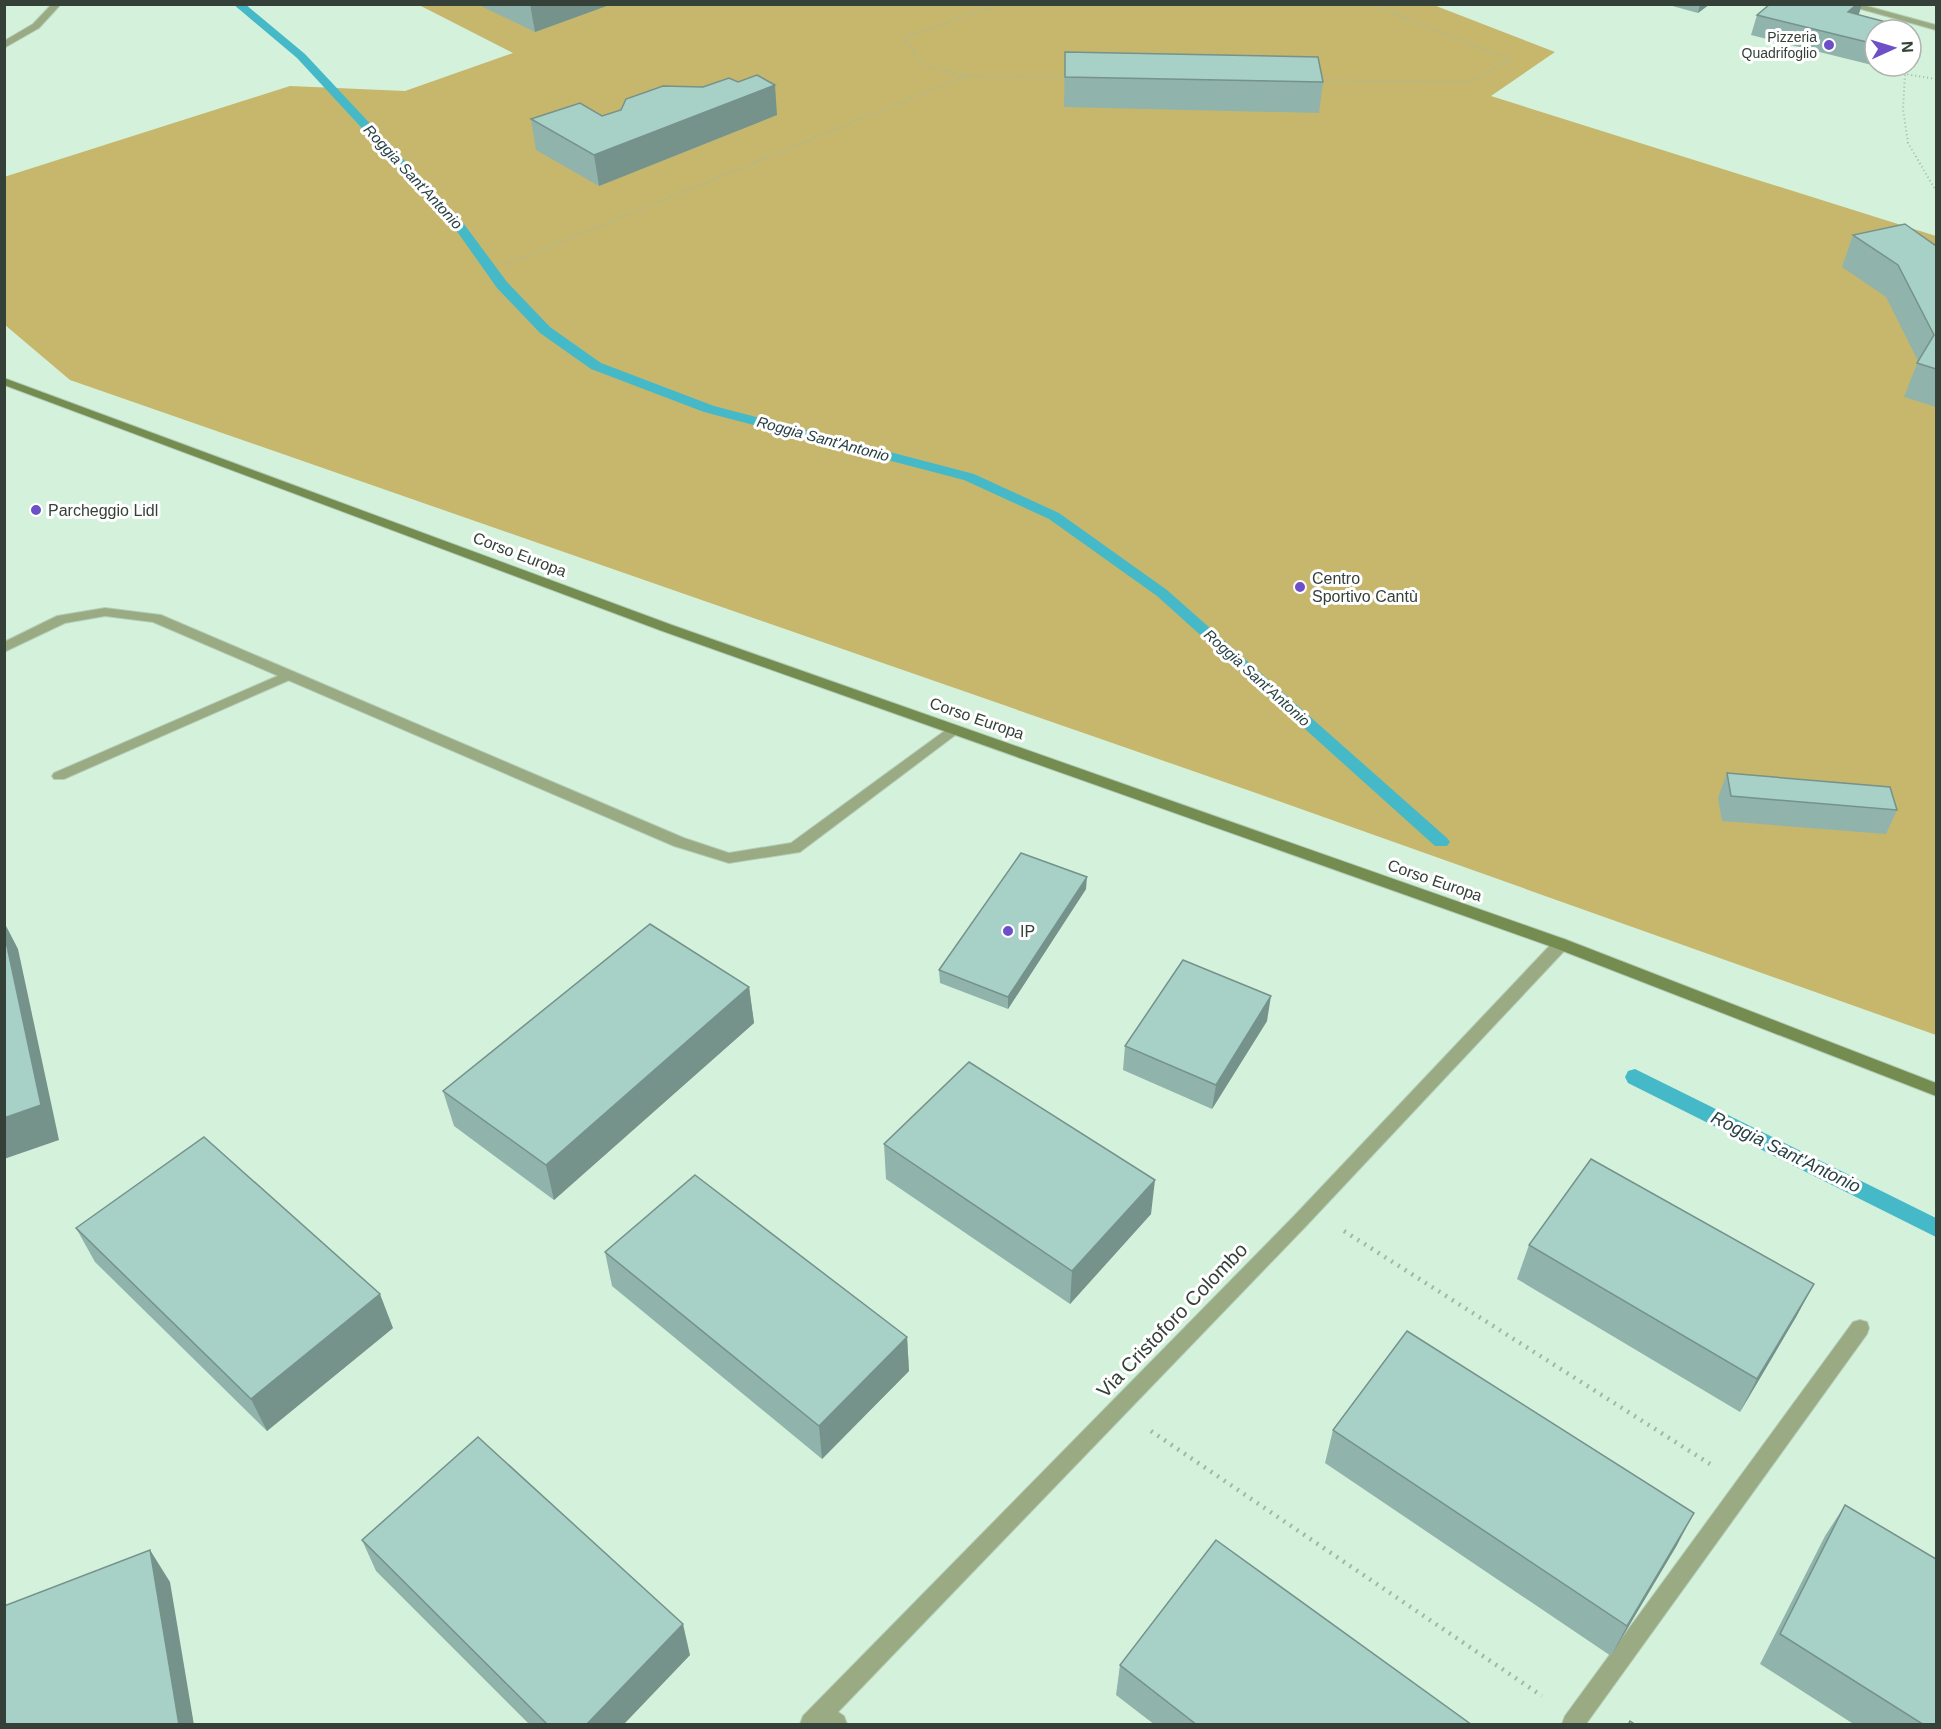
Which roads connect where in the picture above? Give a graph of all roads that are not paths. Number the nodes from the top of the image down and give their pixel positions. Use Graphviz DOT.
graph roads {
  1 [pos="1847,4"];
  2 [pos="56,5"];
  3 [pos="1936,28"];
  4 [pos="4,45"];
  5 [pos="4,381"];
  6 [pos="4,648"];
  7 [pos="289,675"];
  8 [pos="955,730"];
  9 [pos="59,776"];
  10 [pos="1561,944"];
  11 [pos="1936,1090"];
  12 [pos="1860,1328"];
  13 [pos="823,1721"];
  14 [pos="1575,1722"];
  1 -- 3 [label="street"];
  2 -- 4 [label="street"];
  5 -- 8 [label="main road, Corso Europa"];
  6 -- 7 [label="street"];
  7 -- 8 [label="street"];
  7 -- 9 [label="street"];
  8 -- 10 [label="main road, Corso Europa"];
  10 -- 11 [label="main road, Corso Europa"];
  10 -- 13 [label="street, Via Cristoforo Colombo"];
  12 -- 14 [label="street"];
}
